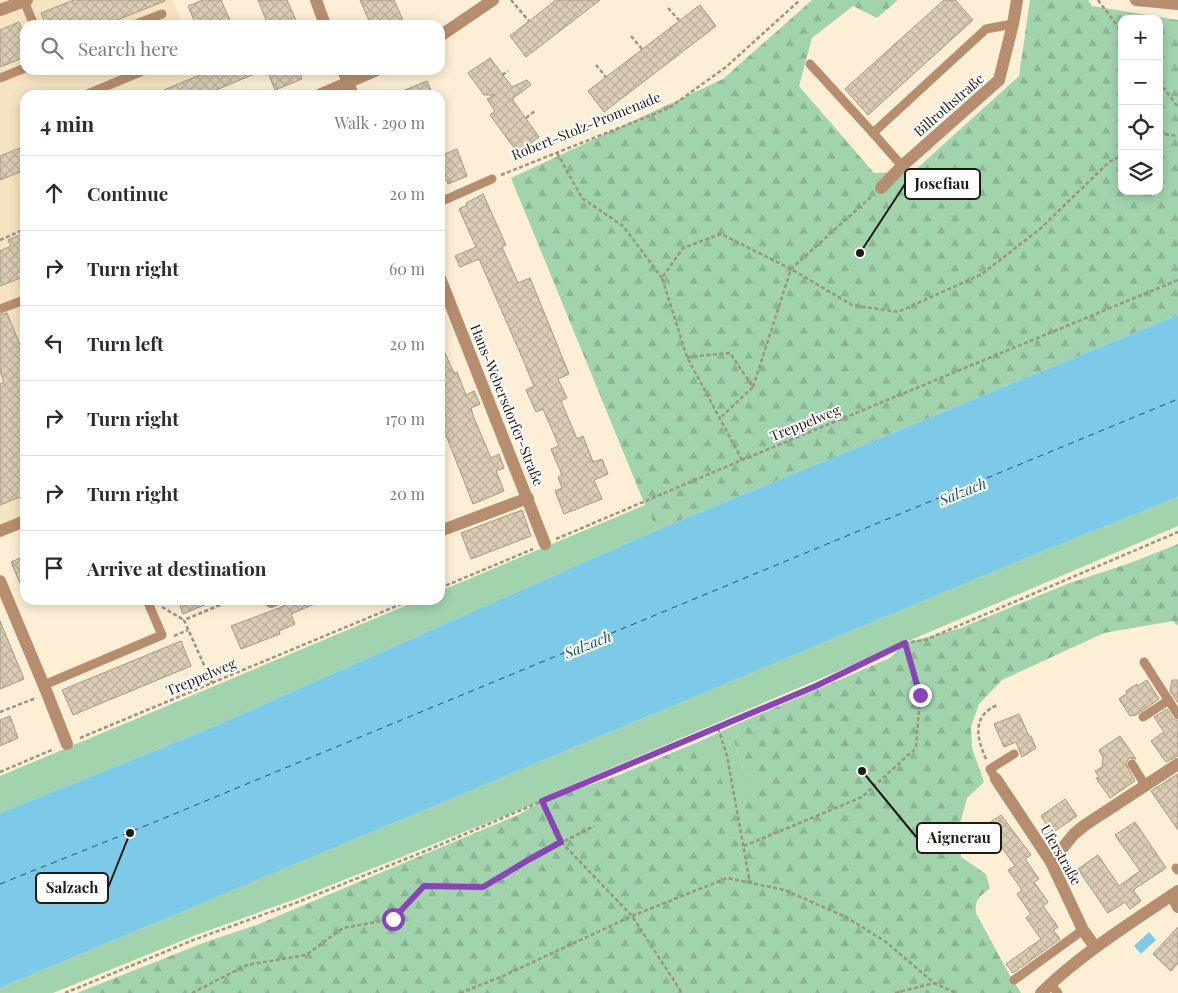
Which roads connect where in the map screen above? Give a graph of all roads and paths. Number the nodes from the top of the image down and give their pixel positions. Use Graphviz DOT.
graph roads {
  1 [pos="316,0"];
  2 [pos="494,0"];
  3 [pos="511,0"];
  4 [pos="800,0"];
  5 [pos="1017,0"];
  6 [pos="1098,0"];
  7 [pos="1136,0"];
  8 [pos="26,1"];
  9 [pos="1178,4"];
  10 [pos="668,8"];
  11 [pos="0,10"];
  12 [pos="162,14"];
  13 [pos="32,20"];
  14 [pos="147,20"];
  15 [pos="324,20"];
  16 [pos="679,20"];
  17 [pos="529,21"];
  18 [pos="1013,24"];
  19 [pos="1118,27"];
  20 [pos="445,33"];
  21 [pos="631,36"];
  22 [pos="642,49"];
  23 [pos="810,64"];
  24 [pos="596,65"];
  25 [pos="20,70"];
  26 [pos="508,70"];
  27 [pos="133,75"];
  28 [pos="345,75"];
  29 [pos="365,75"];
  30 [pos="502,75"];
  31 [pos="606,77"];
  32 [pos="0,78"];
  33 [pos="348,82"];
  34 [pos="1163,87"];
  35 [pos="97,90"];
  36 [pos="330,90"];
  37 [pos="351,90"];
  38 [pos="1178,107"];
  39 [pos="536,110"];
  40 [pos="526,118"];
  41 [pos="873,132"];
  42 [pos="1163,134"];
  43 [pos="1178,136"];
  44 [pos="557,153"];
  45 [pos="1118,157"];
  46 [pos="902,166"];
  47 [pos="492,179"];
  48 [pos="881,188"];
  49 [pos="445,200"];
  50 [pos="20,231"];
  51 [pos="0,240"];
  52 [pos="790,269"];
  53 [pos="662,278"];
  54 [pos="1178,280"];
  55 [pos="445,290"];
  56 [pos="20,302"];
  57 [pos="0,309"];
  58 [pos="687,357"];
  59 [pos="753,387"];
  60 [pos="720,418"];
  61 [pos="742,460"];
  62 [pos="528,498"];
  63 [pos="20,523"];
  64 [pos="445,529"];
  65 [pos="0,531"];
  66 [pos="1178,532"];
  67 [pos="546,544"];
  68 [pos="0,581"];
  69 [pos="445,586"];
  70 [pos="149,605"];
  71 [pos="154,605"];
  72 [pos="220,605"];
  73 [pos="399,605"];
  74 [pos="184,620"];
  75 [pos="905,643"];
  76 [pos="1144,662"];
  77 [pos="212,683"];
  78 [pos="46,689"];
  79 [pos="1168,700"];
  80 [pos="997,705"];
  81 [pos="0,712"];
  82 [pos="1178,715"];
  83 [pos="1143,717"];
  84 [pos="717,728"];
  85 [pos="67,744"];
  86 [pos="1014,754"];
  87 [pos="1132,764"];
  88 [pos="1178,764"];
  89 [pos="0,772"];
  90 [pos="993,774"];
  91 [pos="1145,785"];
  92 [pos="542,801"];
  93 [pos="594,826"];
  94 [pos="561,842"];
  95 [pos="744,846"];
  96 [pos="1051,862"];
  97 [pos="750,883"];
  98 [pos="1175,893"];
  99 [pos="1178,907"];
  100 [pos="632,916"];
  101 [pos="1083,930"];
  102 [pos="1095,947"];
  103 [pos="1014,980"];
  104 [pos="934,983"];
  105 [pos="1050,990"];
  106 [pos="65,993"];
  107 [pos="192,993"];
  108 [pos="460,993"];
  109 [pos="682,993"];
  110 [pos="895,993"];
  111 [pos="956,993"];
  1 -- 15 [label="street"];
  2 -- 20 [label="street"];
  3 -- 17 [label="path"];
  4 -- 44 [label="path, Robert-Stolz-Promenade"];
  5 -- 18 [label="street, Billrothstraße"];
  6 -- 19 [label="path"];
  7 -- 9 [label="street"];
  8 -- 11 [label="street"];
  8 -- 13 [label="lane"];
  10 -- 16 [label="path"];
  12 -- 14 [label="lane"];
  18 -- 41 [label="lane"];
  18 -- 46 [label="street, Billrothstraße"];
  21 -- 22 [label="path"];
  23 -- 41 [label="lane"];
  24 -- 31 [label="path"];
  25 -- 32 [label="lane"];
  26 -- 30 [label="path"];
  27 -- 35 [label="lane"];
  28 -- 33 [label="street"];
  29 -- 33 [label="street"];
  33 -- 36 [label="street"];
  33 -- 37 [label="street"];
  34 -- 38 [label="path"];
  39 -- 40 [label="path"];
  41 -- 46 [label="lane"];
  42 -- 43 [label="path"];
  44 -- 47 [label="path, Robert-Stolz-Promenade"];
  44 -- 53 [label="path"];
  45 -- 52 [label="path"];
  46 -- 48 [label="street, Billrothstraße"];
  47 -- 49 [label="lane"];
  48 -- 52 [label="path"];
  50 -- 51 [label="path"];
  52 -- 53 [label="path"];
  52 -- 59 [label="path"];
  53 -- 58 [label="path"];
  54 -- 61 [label="path, Treppelweg"];
  55 -- 62 [label="street, Hans-Webersdorfer-Straße"];
  56 -- 57 [label="lane"];
  58 -- 59 [label="path"];
  58 -- 60 [label="path"];
  59 -- 60 [label="path"];
  60 -- 61 [label="path"];
  61 -- 67 [label="path, Treppelweg"];
  62 -- 64 [label="street"];
  62 -- 67 [label="street, Hans-Webersdorfer-Straße"];
  63 -- 65 [label="street"];
  66 -- 75 [label="path"];
  67 -- 69 [label="path, Treppelweg"];
  68 -- 78 [label="street"];
  70 -- 78 [label="lane"];
  71 -- 74 [label="path"];
  72 -- 74 [label="path"];
  73 -- 77 [label="path, Treppelweg"];
  74 -- 77 [label="path"];
  75 -- 84 [label="path"];
  75 -- 95 [label="path"];
  76 -- 79 [label="lane"];
  77 -- 85 [label="path, Treppelweg"];
  78 -- 81 [label="path"];
  78 -- 85 [label="street"];
  79 -- 82 [label="lane"];
  79 -- 83 [label="lane"];
  80 -- 90 [label="path"];
  84 -- 92 [label="path"];
  84 -- 95 [label="path"];
  85 -- 89 [label="path, Treppelweg"];
  86 -- 90 [label="lane"];
  87 -- 91 [label="lane"];
  88 -- 91 [label="street"];
  90 -- 96 [label="street, Uferstraße"];
  91 -- 96 [label="street"];
  92 -- 94 [label="path"];
  92 -- 106 [label="path"];
  93 -- 94 [label="path"];
  94 -- 100 [label="path"];
  94 -- 107 [label="path"];
  95 -- 97 [label="path"];
  96 -- 101 [label="street, Uferstraße"];
  97 -- 100 [label="path"];
  97 -- 104 [label="path"];
  98 -- 99 [label="street"];
  98 -- 102 [label="street"];
  100 -- 108 [label="path"];
  100 -- 109 [label="path"];
  101 -- 102 [label="street, Uferstraße"];
  101 -- 103 [label="lane"];
  102 -- 105 [label="street"];
  104 -- 110 [label="path"];
  104 -- 111 [label="path"];
}
